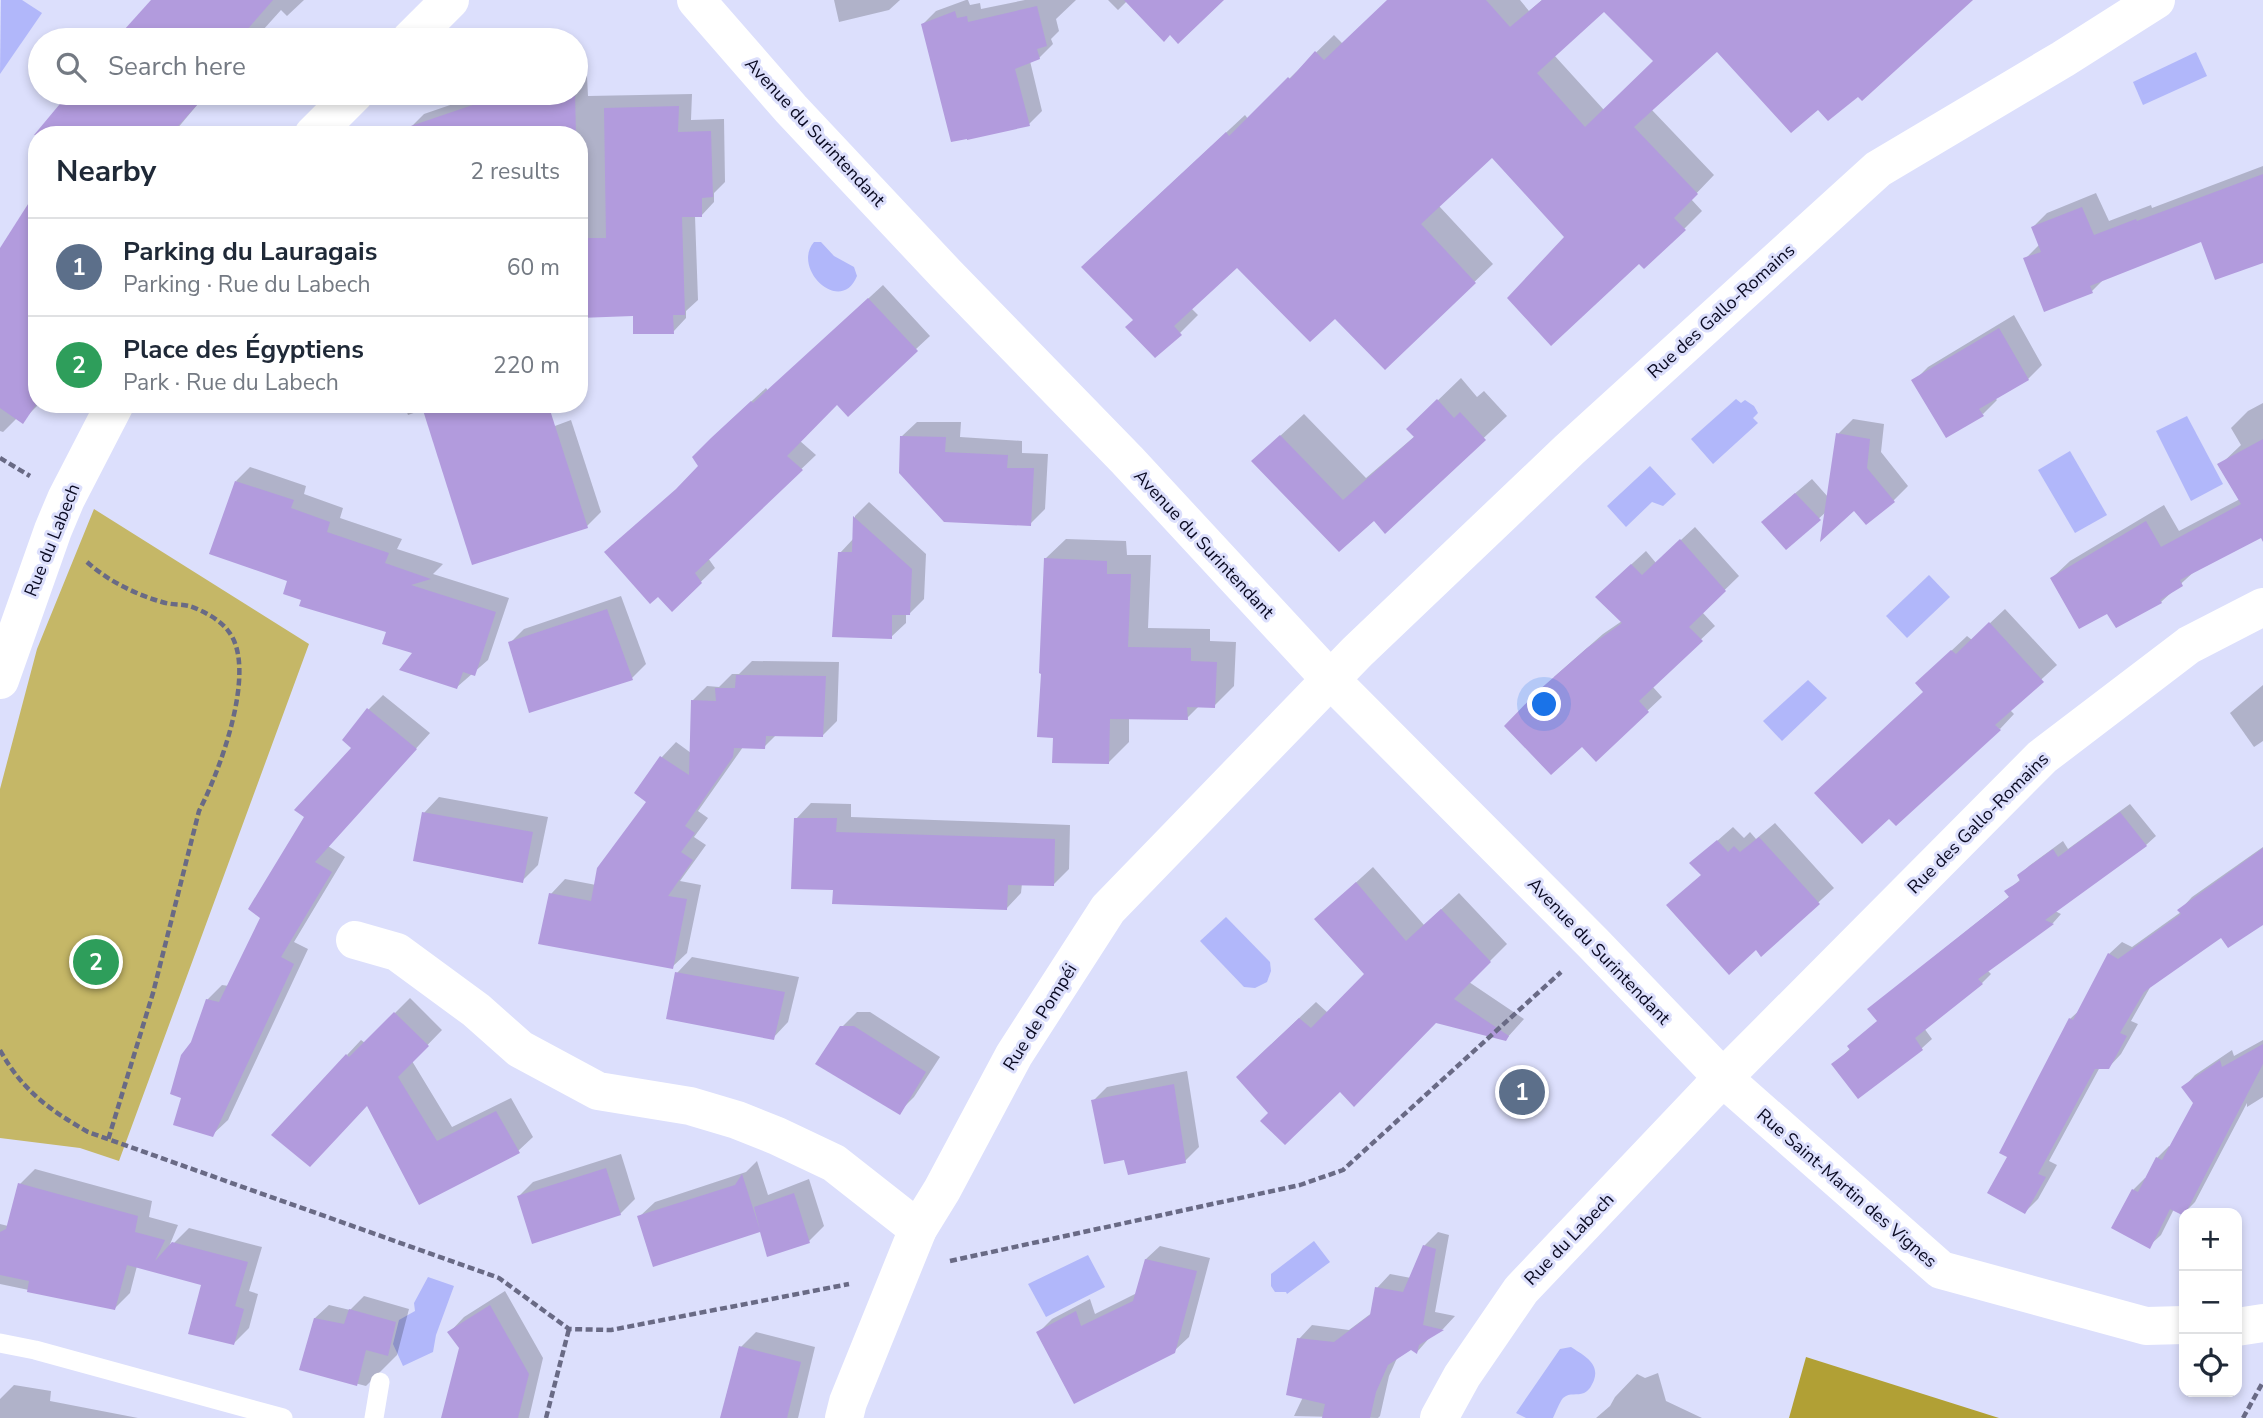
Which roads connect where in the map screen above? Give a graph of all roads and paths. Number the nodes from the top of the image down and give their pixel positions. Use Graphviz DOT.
graph roads {
  1 [pos="450,0"];
  2 [pos="696,0"];
  3 [pos="2156,0"];
  4 [pos="422,28"];
  5 [pos="343,105"];
  6 [pos="322,126"];
  7 [pos="110,413"];
  8 [pos="53,530"];
  9 [pos="2263,607"];
  10 [pos="1329,679"];
  11 [pos="0,680"];
  12 [pos="355,940"];
  13 [pos="0,1050"];
  14 [pos="1723,1078"];
  15 [pos="108,1140"];
  16 [pos="124,1146"];
  17 [pos="918,1229"];
  18 [pos="2263,1323"];
  19 [pos="2179,1325"];
  20 [pos="2242,1326"];
  21 [pos="569,1329"];
  22 [pos="0,1343"];
  23 [pos="2263,1381"];
  24 [pos="380,1382"];
  25 [pos="283,1418"];
  26 [pos="374,1418"];
  27 [pos="547,1418"];
  28 [pos="844,1418"];
  29 [pos="1439,1418"];
  30 [pos="2243,1418"];
  1 -- 4 [label="street"];
  2 -- 10 [label="street, Avenue du Surintendant"];
  3 -- 10 [label="street, Rue des Gallo-Romains"];
  5 -- 6 [label="street"];
  7 -- 8 [label="street, Rue du Labech"];
  8 -- 11 [label="street, Rue du Labech"];
  8 -- 15 [label="path"];
  9 -- 14 [label="street, Rue des Gallo-Romains"];
  10 -- 14 [label="street, Avenue du Surintendant"];
  10 -- 17 [label="street, Rue de Pompéi"];
  12 -- 17 [label="street"];
  13 -- 15 [label="path"];
  14 -- 19 [label="street, Rue Saint-Martin des Vignes"];
  14 -- 29 [label="street, Rue du Labech"];
  15 -- 16 [label="path"];
  17 -- 28 [label="street, Rue de Pompéi"];
  18 -- 20 [label="street"];
  21 -- 27 [label="path"];
  22 -- 25 [label="lane"];
  23 -- 30 [label="path"];
  24 -- 26 [label="lane"];
}
